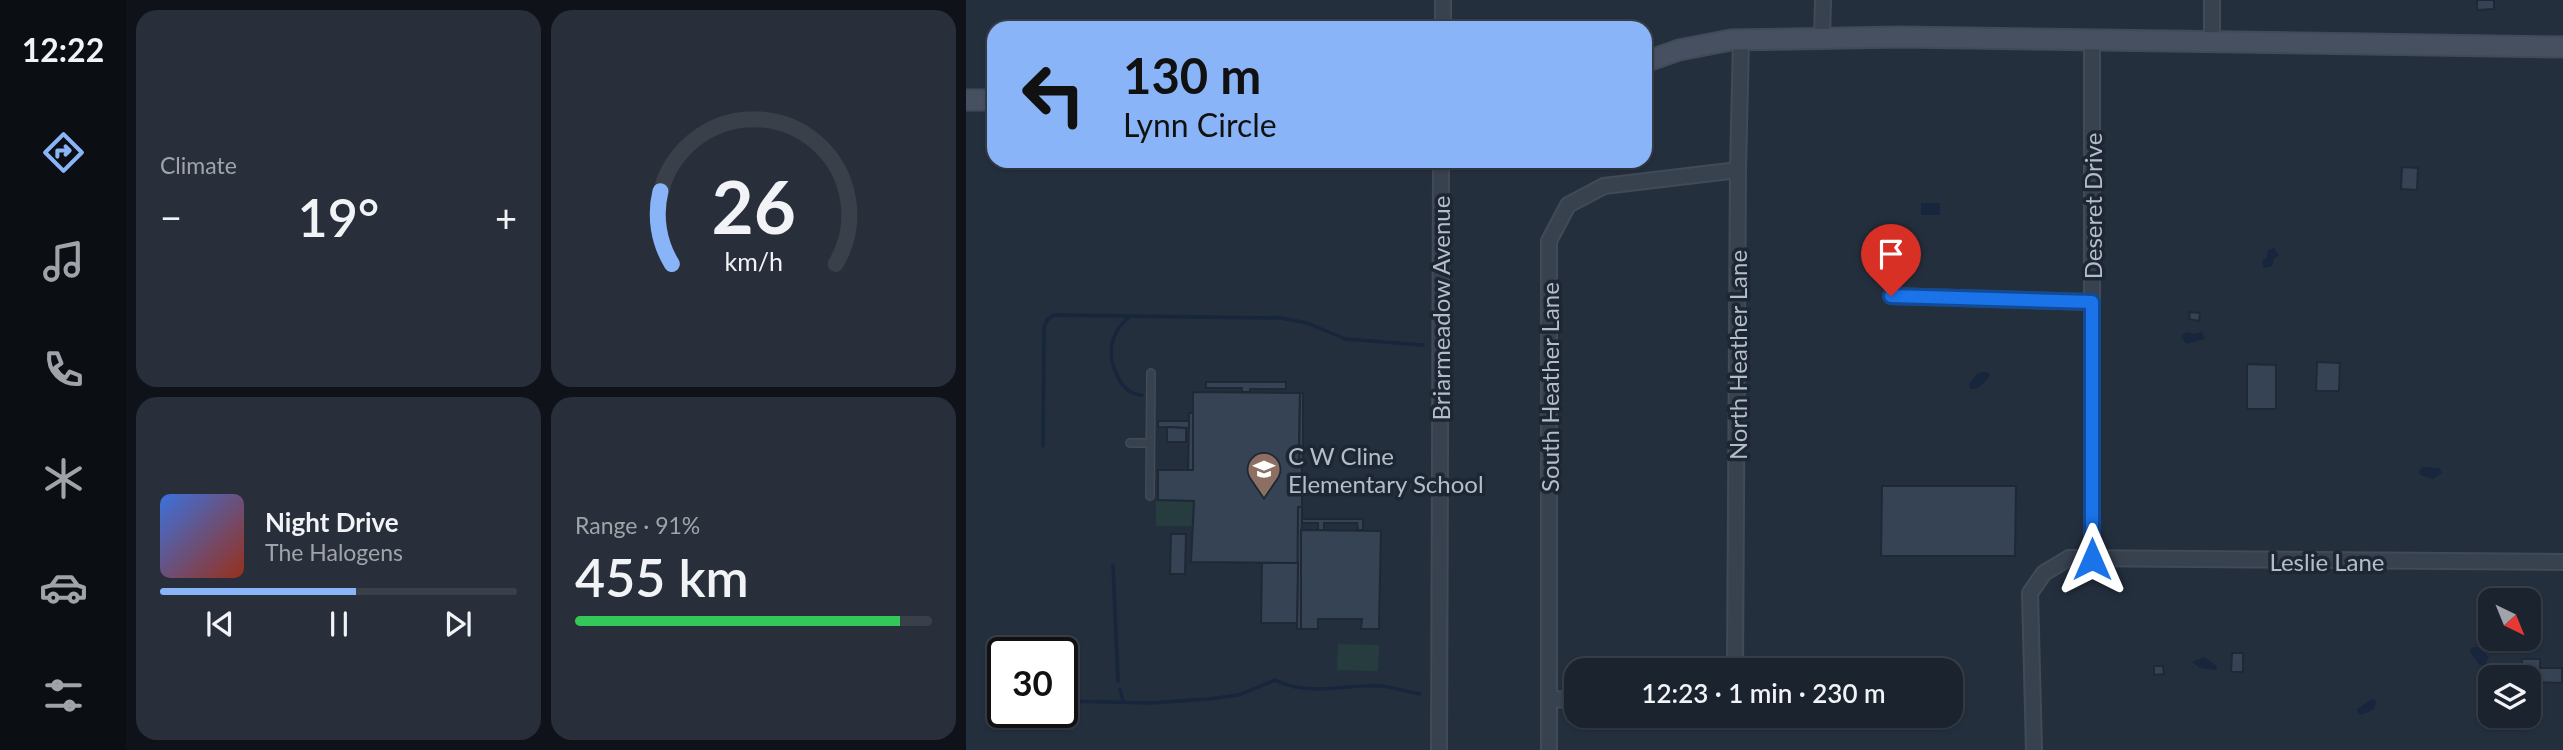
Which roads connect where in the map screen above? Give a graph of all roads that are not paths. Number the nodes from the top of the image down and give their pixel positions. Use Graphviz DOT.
graph roads {
  1 [pos="1443,0"];
  2 [pos="1823,0"];
  3 [pos="2212,0"];
  4 [pos="1443,21"];
  5 [pos="1822,39"];
  6 [pos="1741,40"];
  7 [pos="2092,40"];
  8 [pos="2212,42"];
  9 [pos="2563,47"];
  10 [pos="1652,60"];
  11 [pos="966,100"];
  12 [pos="987,100"];
  13 [pos="1441,168"];
  14 [pos="1738,170"];
  15 [pos="1891,296"];
  16 [pos="2092,302"];
  17 [pos="1151,373"];
  18 [pos="1130,443"];
  19 [pos="1150,443"];
  20 [pos="1150,496"];
  21 [pos="2092,559"];
  22 [pos="2563,562"];
  23 [pos="1735,658"];
  24 [pos="1549,699"];
  25 [pos="1564,700"];
  26 [pos="1439,750"];
  27 [pos="1549,750"];
  28 [pos="2034,750"];
  1 -- 4 [label="street"];
  2 -- 5 [label="street"];
  3 -- 8 [label="street"];
  5 -- 6 [label="street"];
  5 -- 7 [label="street"];
  6 -- 10 [label="street"];
  6 -- 14 [label="street, North Heather Lane"];
  7 -- 8 [label="street"];
  7 -- 16 [label="street, Deseret Drive"];
  8 -- 9 [label="street"];
  11 -- 12 [label="street"];
  13 -- 26 [label="street, Briarmeadow Avenue"];
  14 -- 23 [label="street, North Heather Lane"];
  14 -- 24 [label="street, South Heather Lane"];
  15 -- 16 [label="street"];
  16 -- 21 [label="street, Deseret Drive"];
  17 -- 19 [label="lane"];
  18 -- 19 [label="lane"];
  19 -- 20 [label="lane"];
  21 -- 22 [label="street, Leslie Lane"];
  21 -- 28 [label="street"];
  24 -- 25 [label="street"];
  24 -- 27 [label="street, South Heather Lane"];
}
